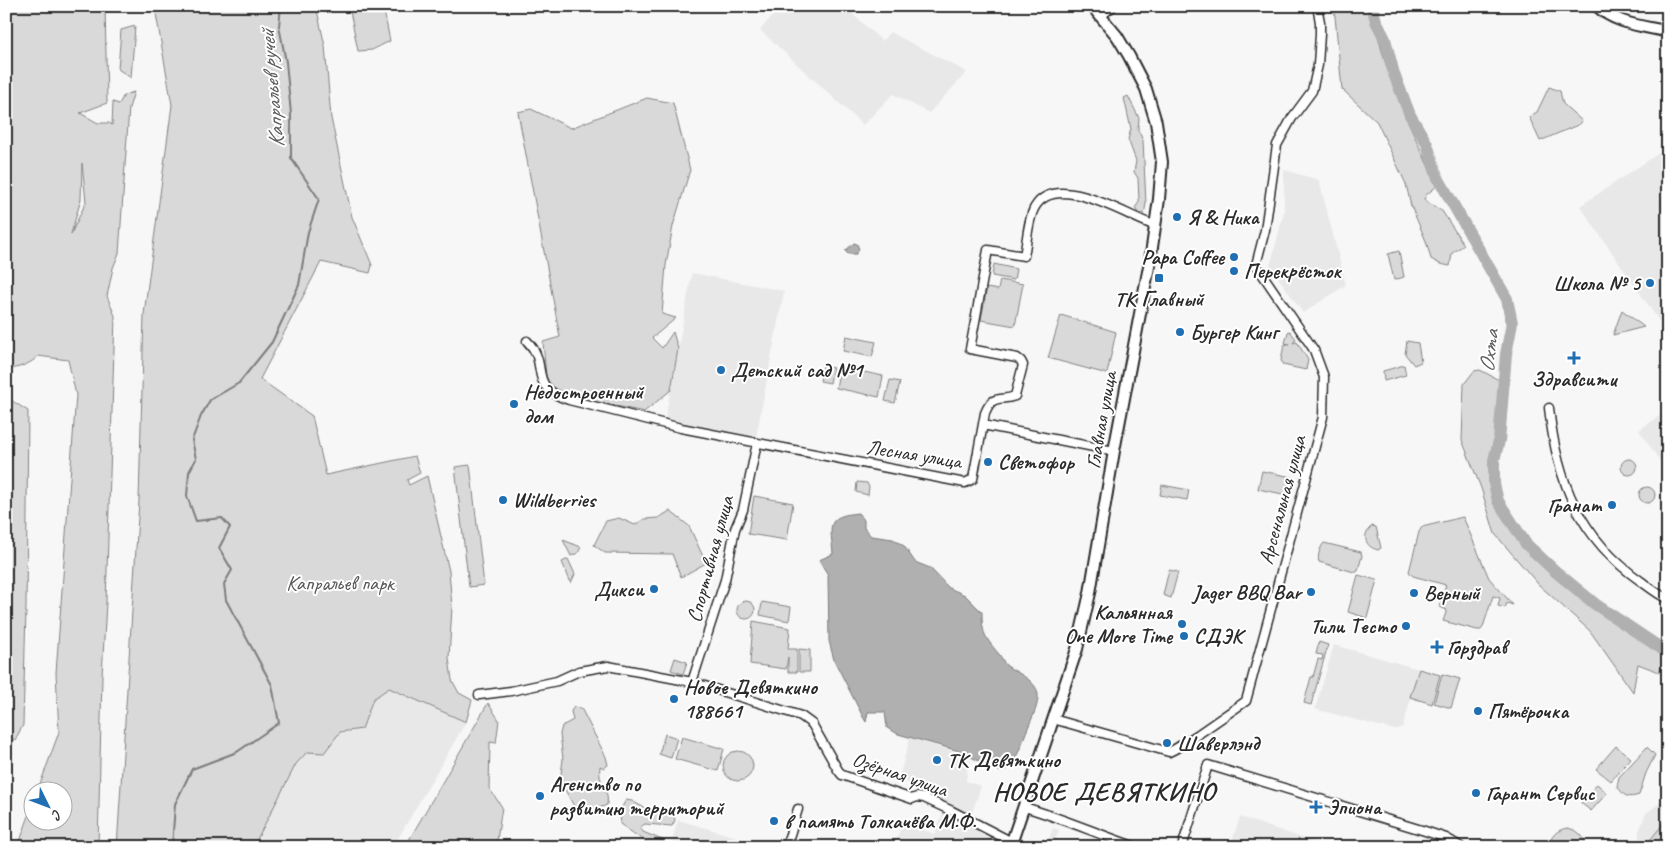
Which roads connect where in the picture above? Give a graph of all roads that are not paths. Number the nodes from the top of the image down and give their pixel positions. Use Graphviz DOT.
graph roads {
  1 [pos="1092,6"];
  2 [pos="1113,6"];
  3 [pos="1317,6"];
  4 [pos="1597,6"];
  5 [pos="1101,16"];
  6 [pos="1668,32"];
  7 [pos="1156,226"];
  8 [pos="527,342"];
  9 [pos="1549,408"];
  10 [pos="983,426"];
  11 [pos="758,443"];
  12 [pos="1114,450"];
  13 [pos="1668,599"];
  14 [pos="692,682"];
  15 [pos="479,695"];
  16 [pos="1053,720"];
  17 [pos="1024,807"];
  18 [pos="798,809"];
  19 [pos="1011,844"];
  20 [pos="786,847"];
  21 [pos="1136,847"];
  22 [pos="1182,847"];
  23 [pos="1461,847"];
  1 -- 5 [label="main road, Главная улица"];
  2 -- 5 [label="street"];
  3 -- 16 [label="street, Арсенальная улица"];
  4 -- 6 [label="main road"];
  5 -- 7 [label="main road, Главная улица"];
  7 -- 10 [label="street, Лесная улица"];
  7 -- 12 [label="main road, Главная улица"];
  8 -- 11 [label="street, Лесная улица"];
  9 -- 13 [label="street"];
  10 -- 11 [label="street, Лесная улица"];
  10 -- 12 [label="street"];
  11 -- 14 [label="street, Спортивная улица"];
  12 -- 16 [label="main road, Главная улица"];
  14 -- 15 [label="street, Озёрная улица"];
  14 -- 19 [label="street, Озёрная улица"];
  16 -- 17 [label="main road, Главная улица"];
  17 -- 19 [label="main road, Главная улица"];
  17 -- 21 [label="street"];
  18 -- 20 [label="street"];
  22 -- 23 [label="street"];
}
